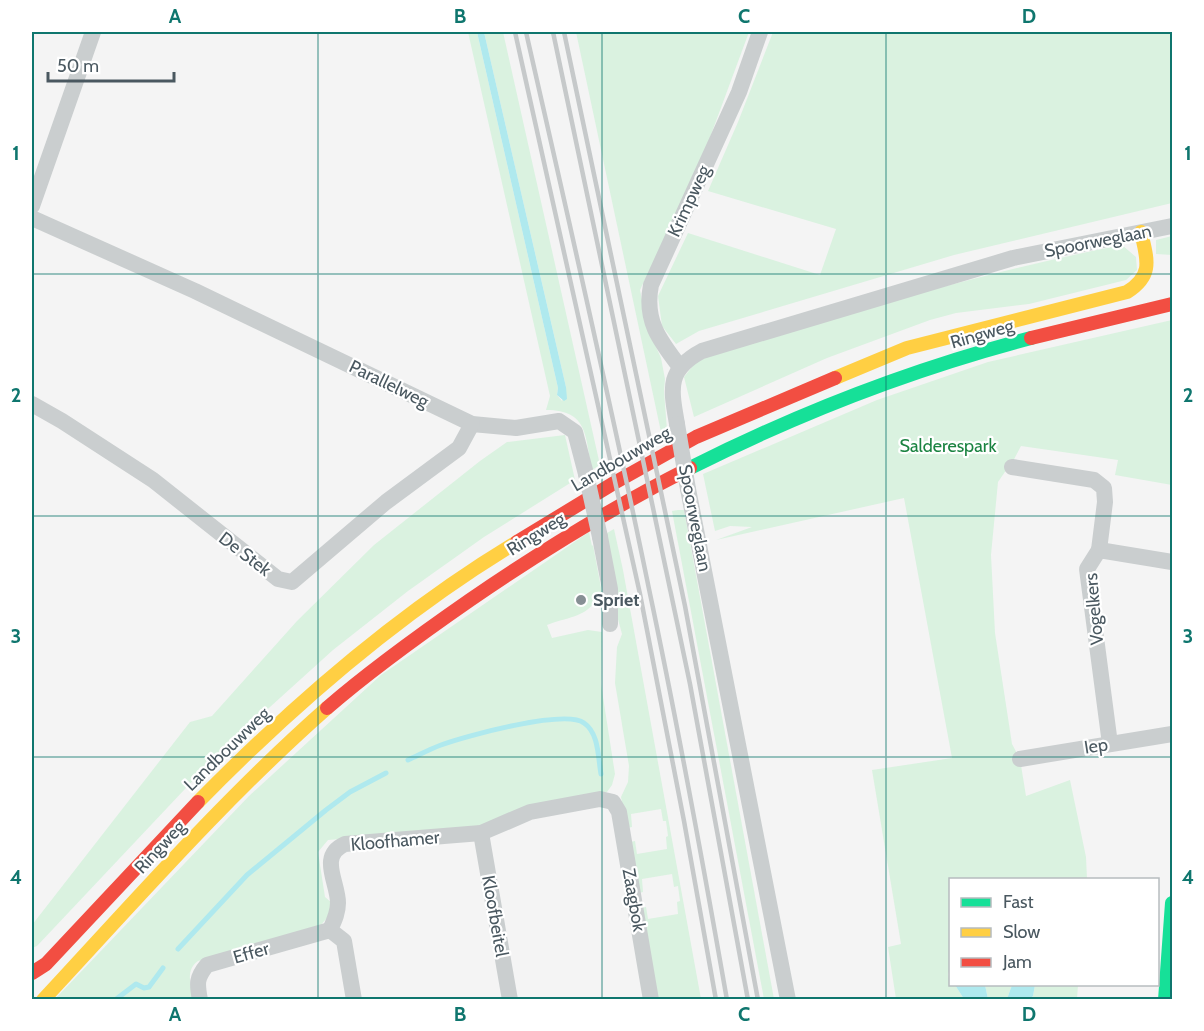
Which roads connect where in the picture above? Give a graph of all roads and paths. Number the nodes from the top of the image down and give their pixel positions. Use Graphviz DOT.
graph roads {
  1 [pos="93,32"];
  2 [pos="760,32"];
  3 [pos="32,206"];
  4 [pos="32,218"];
  5 [pos="1173,226"];
  6 [pos="1141,232"];
  7 [pos="1173,304"];
  8 [pos="680,367"];
  9 [pos="32,404"];
  10 [pos="472,424"];
  11 [pos="1012,467"];
  12 [pos="1099,550"];
  13 [pos="1173,562"];
  14 [pos="610,624"];
  15 [pos="1173,734"];
  16 [pos="1110,744"];
  17 [pos="1020,759"];
  18 [pos="613,802"];
  19 [pos="481,833"];
  20 [pos="1173,903"];
  21 [pos="330,930"];
  22 [pos="32,973"];
  23 [pos="43,999"];
  24 [pos="200,999"];
  25 [pos="354,999"];
  26 [pos="510,999"];
  27 [pos="651,999"];
  28 [pos="788,999"];
  29 [pos="1165,999"];
  1 -- 3 [label="street"];
  2 -- 8 [label="street, Krimpweg"];
  4 -- 10 [label="street, Parallelweg"];
  5 -- 6 [label="street, Spoorweglaan"];
  6 -- 8 [label="street, Spoorweglaan"];
  6 -- 22 [label="street, Landbouwweg"];
  7 -- 23 [label="street, Ringweg"];
  8 -- 28 [label="street, Spoorweglaan, bridge"];
  9 -- 10 [label="street, De Stek"];
  10 -- 14 [label="street, Parallelweg, bridge"];
  11 -- 12 [label="street"];
  12 -- 13 [label="street, Vogelkers"];
  12 -- 16 [label="street, Vogelkers"];
  15 -- 16 [label="street, Iep"];
  16 -- 17 [label="street, Iep"];
  18 -- 19 [label="street, Kloofhamer"];
  18 -- 27 [label="street, Zaagbok"];
  19 -- 21 [label="street, Kloofhamer"];
  19 -- 26 [label="street, Kloofbeitel"];
  20 -- 29 [label="street"];
  21 -- 24 [label="street, Effer"];
  21 -- 25 [label="street"];
}
